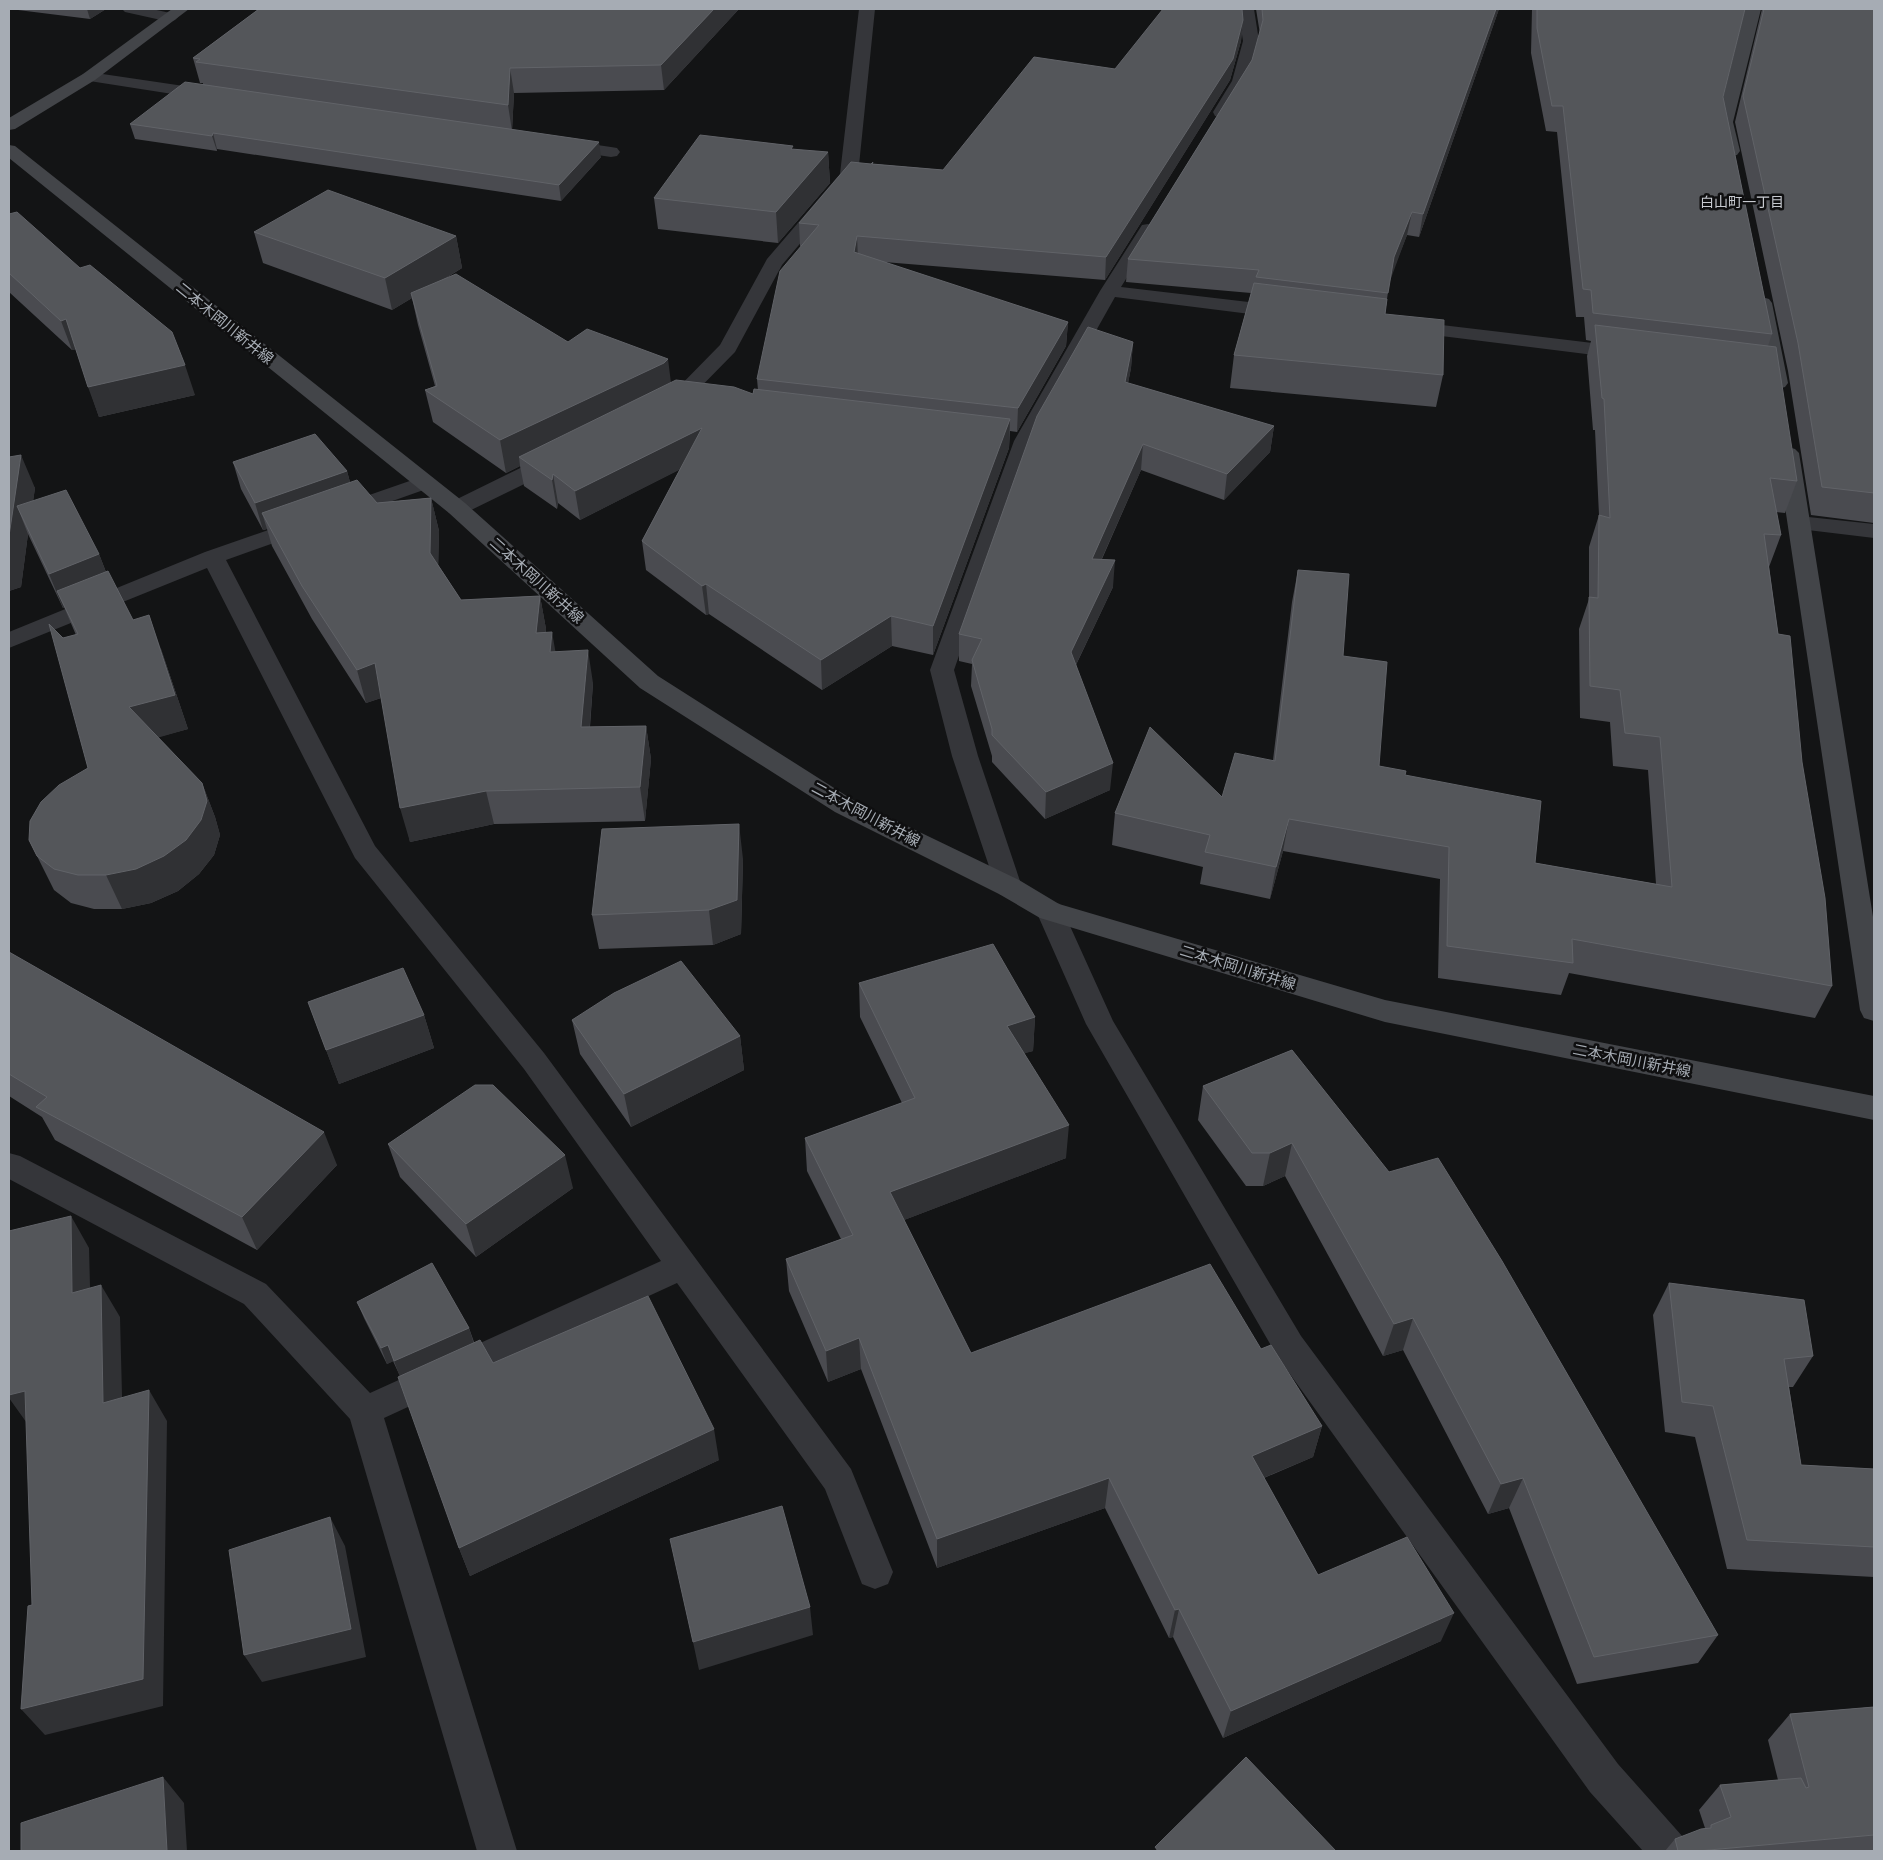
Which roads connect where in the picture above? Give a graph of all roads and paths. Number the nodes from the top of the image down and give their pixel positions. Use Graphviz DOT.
graph roads {
  1 [pos="130,9"];
  2 [pos="867,9"];
  3 [pos="1246,9"];
  4 [pos="1753,9"];
  5 [pos="175,13"];
  6 [pos="89,77"];
  7 [pos="227,97"];
  8 [pos="1214,123"];
  9 [pos="9,125"];
  10 [pos="552,143"];
  11 [pos="9,150"];
  12 [pos="611,152"];
  13 [pos="1734,170"];
  14 [pos="1156,216"];
  15 [pos="1758,285"];
  16 [pos="1109,291"];
  17 [pos="1305,315"];
  18 [pos="1393,326"];
  19 [pos="1649,356"];
  20 [pos="1757,369"];
  21 [pos="1776,372"];
  22 [pos="1780,400"];
  23 [pos="650,414"];
  24 [pos="1786,438"];
  25 [pos="571,452"];
  26 [pos="424,482"];
  27 [pos="457,508"];
  28 [pos="1799,523"];
  29 [pos="1874,531"];
  30 [pos="213,557"];
  31 [pos="9,641"];
  32 [pos="1008,887"];
  33 [pos="1050,911"];
  34 [pos="1874,1010"];
  35 [pos="1874,1108"];
  36 [pos="9,1165"];
  37 [pos="683,1266"];
  38 [pos="365,1411"];
  39 [pos="875,1572"];
  40 [pos="497,1851"];
  41 [pos="1668,1851"];
  1 -- 5 [label="street"];
  2 -- 23 [label="street"];
  3 -- 8 [label="street"];
  4 -- 13 [label="main road"];
  5 -- 6 [label="main road"];
  6 -- 7 [label="street"];
  6 -- 9 [label="main road"];
  10 -- 12 [label="street"];
  11 -- 26 [label="main road, 二本木岡川新井線"];
  14 -- 16 [label="street"];
  15 -- 21 [label="main road"];
  16 -- 17 [label="street"];
  16 -- 32 [label="street"];
  18 -- 19 [label="street"];
  20 -- 21 [label="street"];
  21 -- 22 [label="main road"];
  24 -- 28 [label="main road"];
  25 -- 27 [label="street"];
  26 -- 27 [label="main road, 二本木岡川新井線"];
  26 -- 30 [label="street"];
  27 -- 32 [label="main road, 二本木岡川新井線"];
  28 -- 29 [label="street"];
  28 -- 34 [label="main road"];
  30 -- 31 [label="street"];
  30 -- 37 [label="street"];
  32 -- 33 [label="main road, 二本木岡川新井線"];
  33 -- 35 [label="main road, 二本木岡川新井線"];
  33 -- 41 [label="street"];
  36 -- 38 [label="street"];
  37 -- 38 [label="street"];
  37 -- 39 [label="street"];
  38 -- 40 [label="street"];
}
